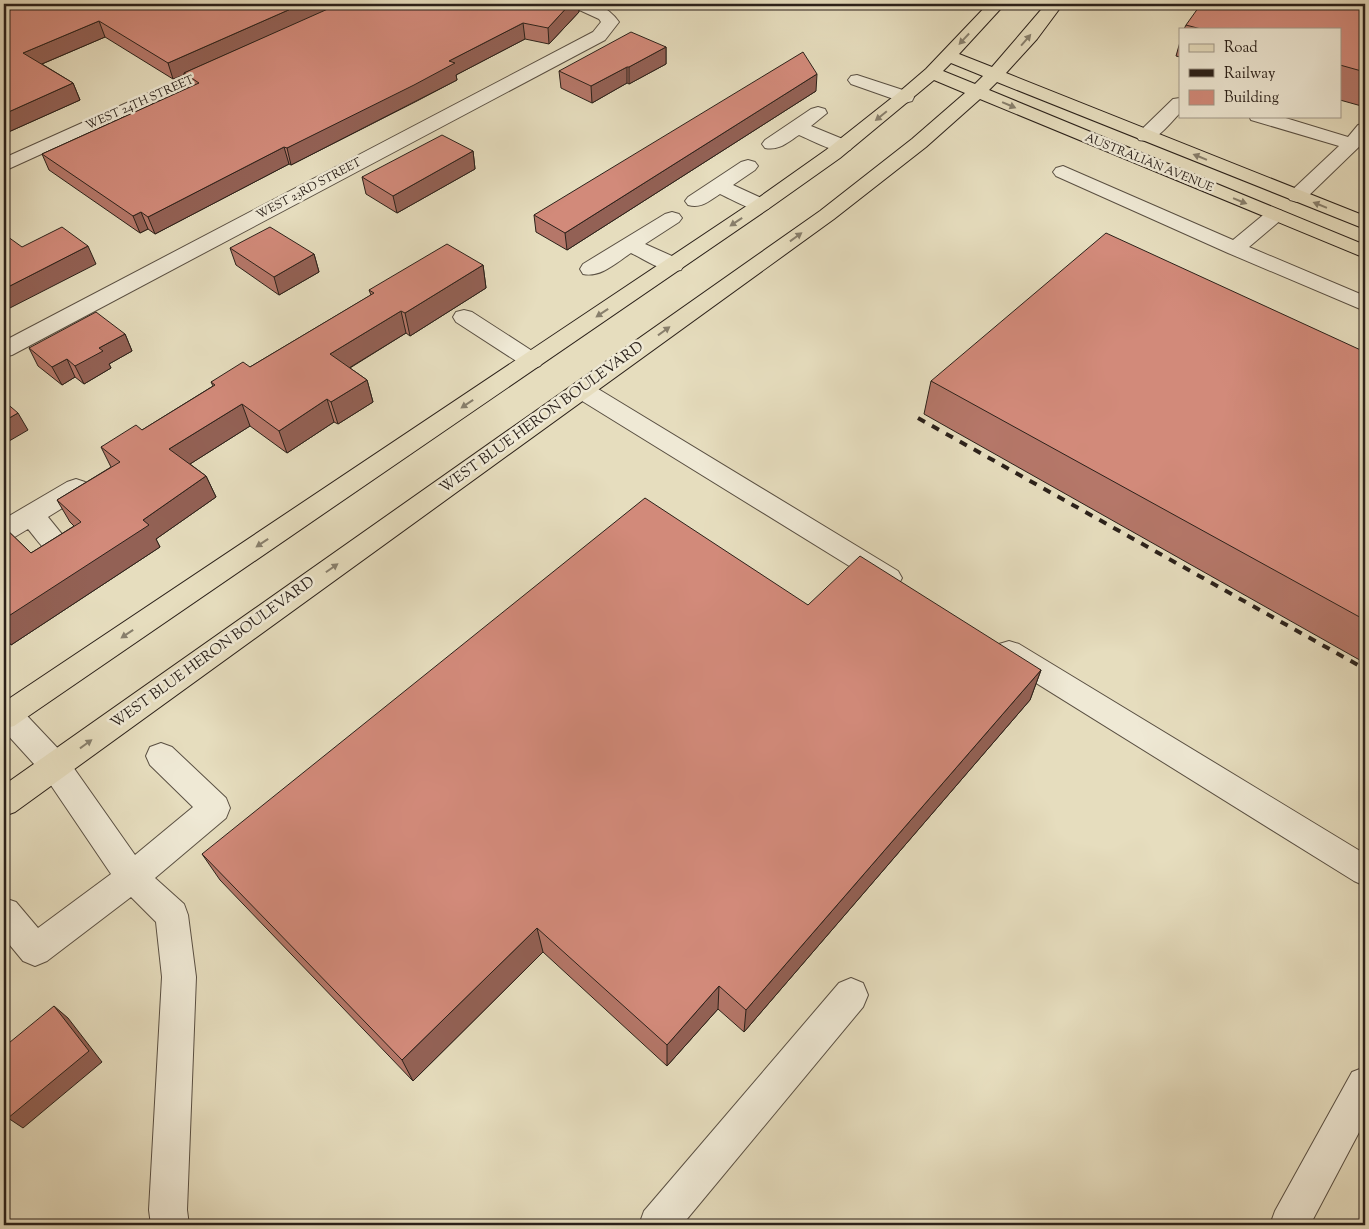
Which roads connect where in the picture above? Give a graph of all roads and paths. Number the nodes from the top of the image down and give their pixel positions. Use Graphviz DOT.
graph roads {
  1 [pos="581,4"];
  2 [pos="996,4"];
  3 [pos="1055,4"];
  4 [pos="948,56"];
  5 [pos="240,57"];
  6 [pos="932,73"];
  7 [pos="996,75"];
  8 [pos="857,80"];
  9 [pos="979,92"];
  10 [pos="905,97"];
  11 [pos="1179,104"];
  12 [pos="818,113"];
  13 [pos="1265,118"];
  14 [pos="797,127"];
  15 [pos="1365,129"];
  16 [pos="1146,136"];
  17 [pos="772,144"];
  18 [pos="1352,144"];
  19 [pos="843,146"];
  20 [pos="4,165"];
  21 [pos="748,166"];
  22 [pos="1063,172"];
  23 [pos="719,186"];
  24 [pos="1297,196"];
  25 [pos="695,201"];
  26 [pos="761,205"];
  27 [pos="1275,215"];
  28 [pos="672,218"];
  29 [pos="1365,223"];
  30 [pos="630,245"];
  31 [pos="1235,249"];
  32 [pos="1365,252"];
  33 [pos="673,265"];
  34 [pos="591,269"];
  35 [pos="1365,304"];
  36 [pos="464,317"];
  37 [pos="4,350"];
  38 [pos="532,361"];
  39 [pos="582,390"];
  40 [pos="76,488"];
  41 [pos="31,515"];
  42 [pos="4,531"];
  43 [pos="61,549"];
  44 [pos="906,588"];
  45 [pos="991,641"];
  46 [pos="5,714"];
  47 [pos="161,756"];
  48 [pos="55,766"];
  49 [pos="4,802"];
  50 [pos="1365,871"];
  51 [pos="132,877"];
  52 [pos="4,913"];
  53 [pos="851,995"];
  54 [pos="1365,1085"];
  55 [pos="170,1225"];
  56 [pos="658,1225"];
  57 [pos="1289,1225"];
  1 -- 37 [label="street, WEST 23RD STREET"];
  2 -- 4 [label="main road, one-way"];
  7 -- 3 [label="main road, WEST BLUE HERON BOULEVARD, one-way"];
  4 -- 6 [label="main road"];
  4 -- 7 [label="main road, AUSTRALIAN AVENUE"];
  5 -- 20 [label="street, WEST 24TH STREET"];
  6 -- 9 [label="main road, AUSTRALIAN AVENUE"];
  6 -- 10 [label="main road"];
  7 -- 9 [label="main road, WEST BLUE HERON BOULEVARD"];
  7 -- 16 [label="main road, AUSTRALIAN AVENUE"];
  8 -- 10 [label="street"];
  9 -- 27 [label="main road, AUSTRALIAN AVENUE, one-way"];
  39 -- 9 [label="main road, WEST BLUE HERON BOULEVARD, one-way"];
  10 -- 19 [label="main road, one-way"];
  11 -- 16 [label="street"];
  12 -- 14 [label="street"];
  13 -- 18 [label="street"];
  14 -- 17 [label="street"];
  14 -- 19 [label="street"];
  15 -- 18 [label="street"];
  24 -- 16 [label="main road, AUSTRALIAN AVENUE, one-way"];
  18 -- 24 [label="street"];
  19 -- 26 [label="main road"];
  21 -- 23 [label="street"];
  22 -- 31 [label="street"];
  23 -- 25 [label="street"];
  23 -- 26 [label="street"];
  29 -- 24 [label="main road, AUSTRALIAN AVENUE, one-way"];
  26 -- 33 [label="main road, one-way"];
  27 -- 31 [label="street"];
  27 -- 32 [label="main road, AUSTRALIAN AVENUE"];
  28 -- 30 [label="street"];
  30 -- 33 [label="street"];
  30 -- 34 [label="street"];
  31 -- 35 [label="street"];
  33 -- 38 [label="main road, one-way"];
  36 -- 38 [label="street"];
  38 -- 46 [label="main road, one-way"];
  39 -- 44 [label="street"];
  48 -- 39 [label="main road, WEST BLUE HERON BOULEVARD, one-way"];
  40 -- 41 [label="street"];
  41 -- 42 [label="street"];
  41 -- 43 [label="street"];
  45 -- 50 [label="street"];
  46 -- 48 [label="street"];
  47 -- 51 [label="street"];
  48 -- 49 [label="main road, WEST BLUE HERON BOULEVARD"];
  48 -- 51 [label="street"];
  51 -- 52 [label="street"];
  51 -- 55 [label="street"];
  53 -- 56 [label="street"];
  54 -- 57 [label="street"];
}
